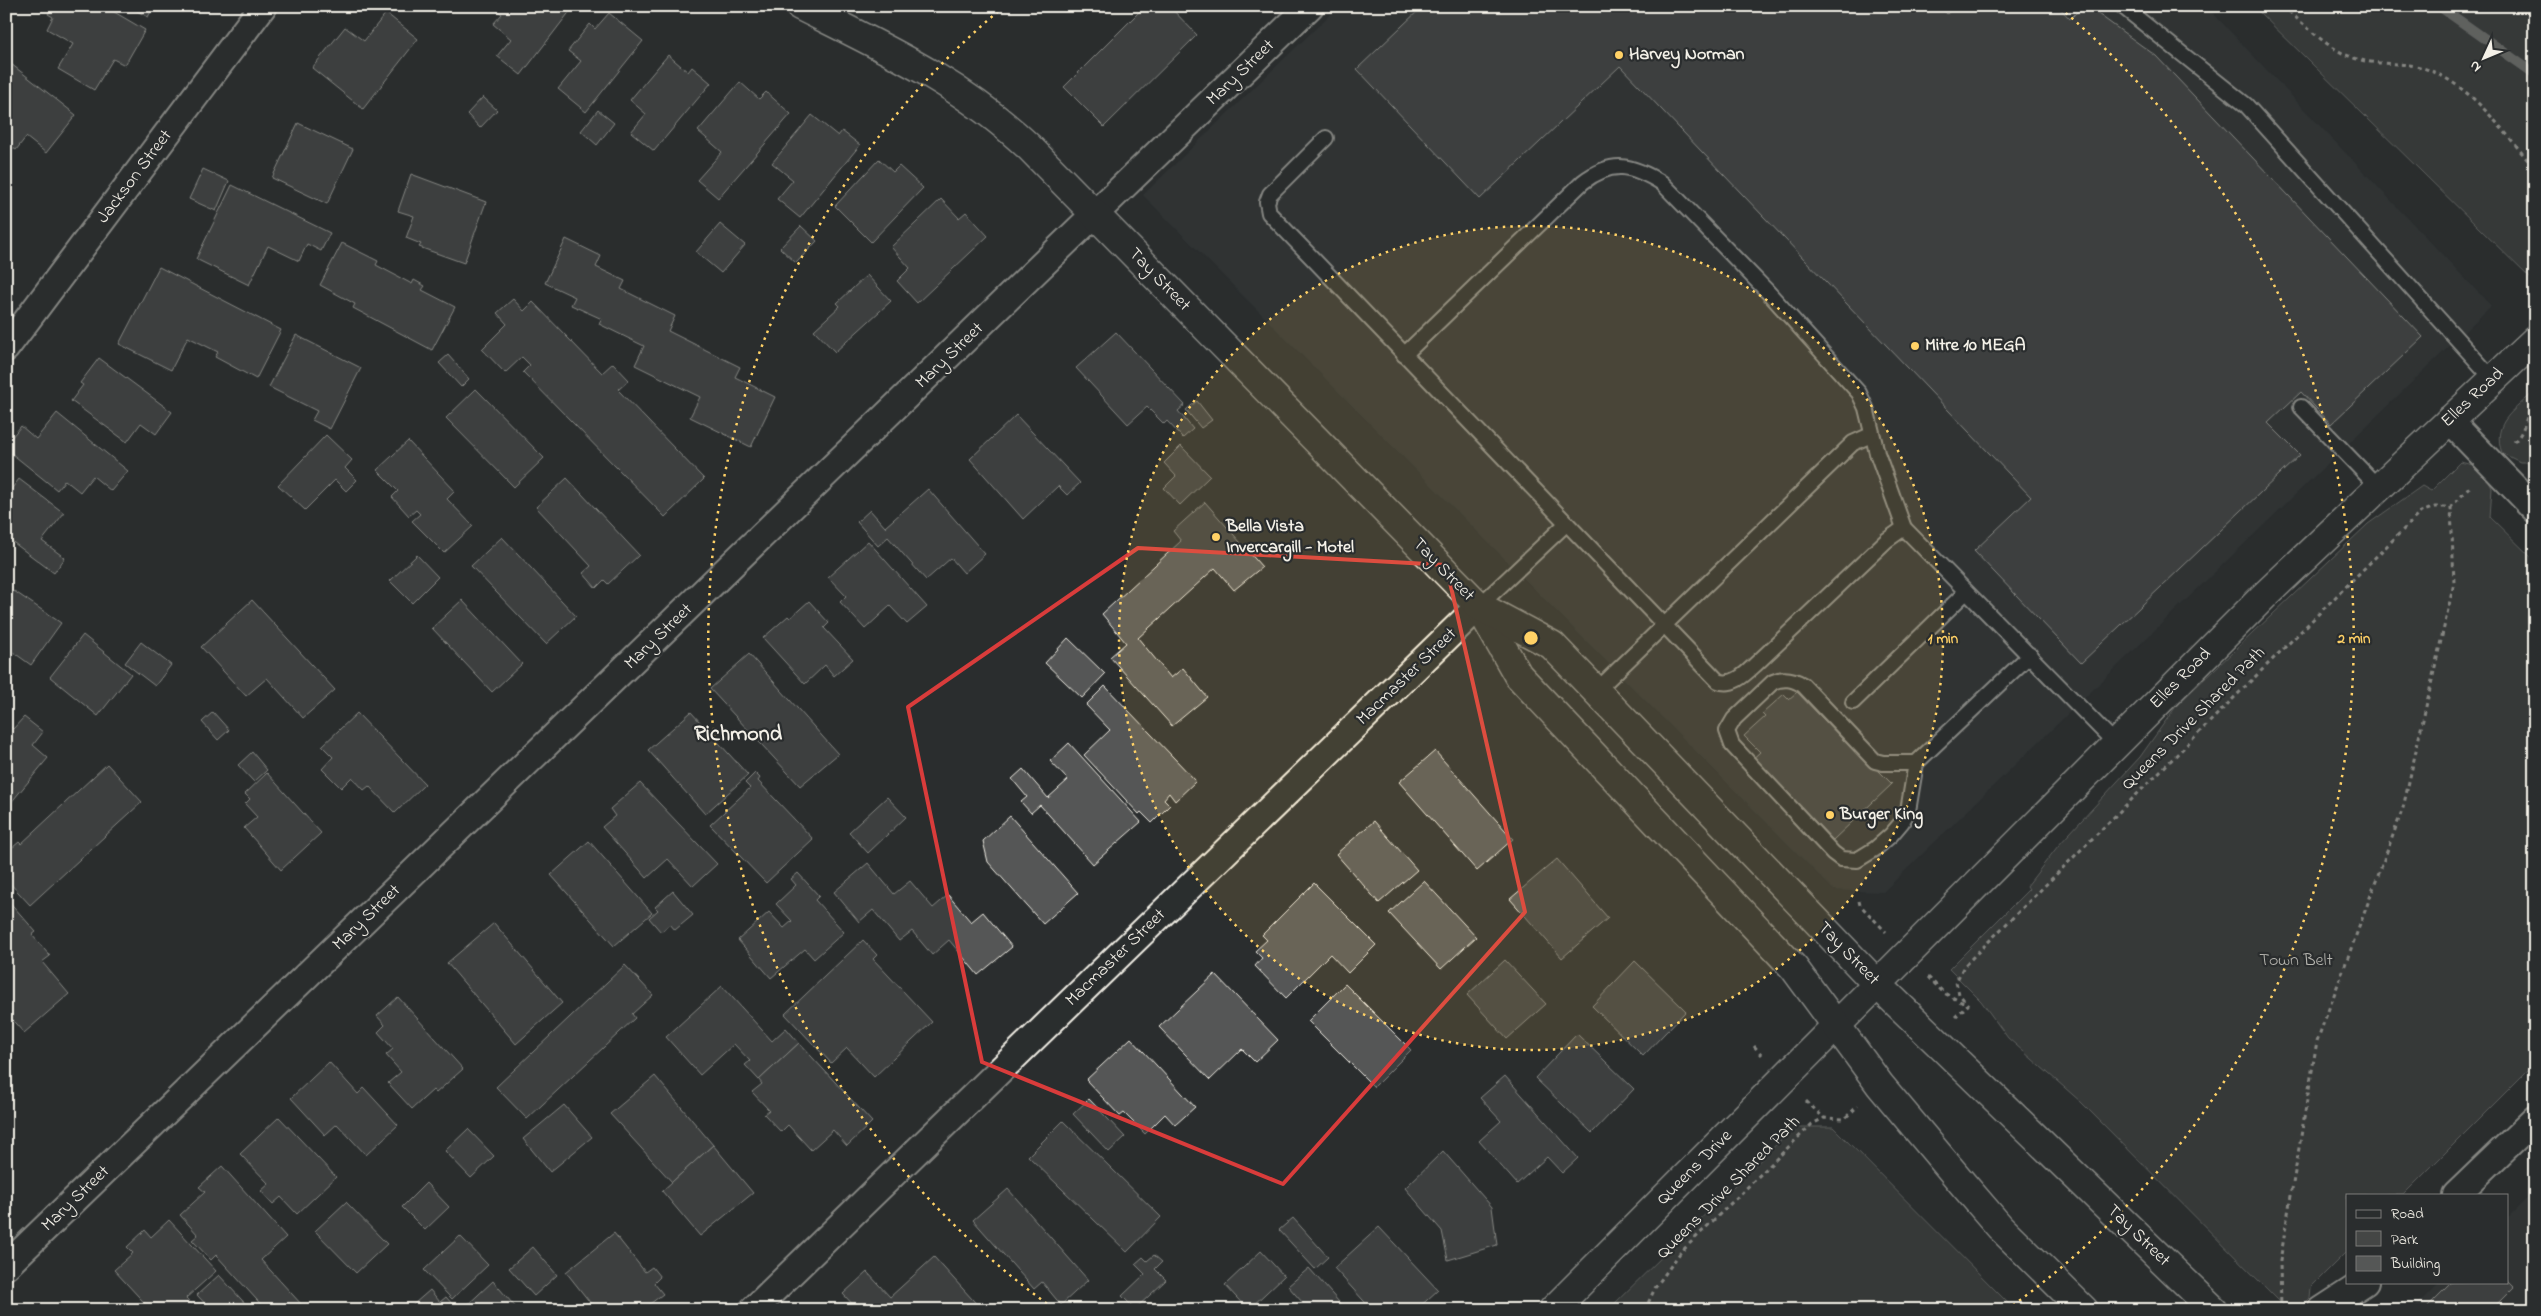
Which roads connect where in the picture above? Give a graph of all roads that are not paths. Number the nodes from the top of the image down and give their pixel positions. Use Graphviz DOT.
graph roads {
  1 [pos="263,6"];
  2 [pos="800,6"];
  3 [pos="1310,6"];
  4 [pos="2122,6"];
  5 [pos="1326,138"];
  6 [pos="1096,215"];
  7 [pos="2535,340"];
  8 [pos="6,348"];
  9 [pos="1404,355"];
  10 [pos="2492,379"];
  11 [pos="2301,407"];
  12 [pos="2449,420"];
  13 [pos="1871,434"];
  14 [pos="2378,487"];
  15 [pos="2535,509"];
  16 [pos="1566,524"];
  17 [pos="1904,528"];
  18 [pos="1966,592"];
  19 [pos="1479,606"];
  20 [pos="1664,626"];
  21 [pos="2030,655"];
  22 [pos="1757,664"];
  23 [pos="1767,687"];
  24 [pos="1596,691"];
  25 [pos="1853,702"];
  26 [pos="2116,744"];
  27 [pos="1916,763"];
  28 [pos="1877,984"];
  29 [pos="1836,1026"];
  30 [pos="2535,1119"];
  31 [pos="2457,1194"];
  32 [pos="6,1266"];
  33 [pos="2362,1284"];
  34 [pos="2364,1284"];
  35 [pos="753,1310"];
  36 [pos="1553,1310"];
  37 [pos="2084,1310"];
  38 [pos="2213,1310"];
  39 [pos="2322,1310"];
  40 [pos="2351,1310"];
  1 -- 8 [label="street, Jackson Street"];
  2 -- 6 [label="main road, Tay Street"];
  3 -- 6 [label="street, Mary Street"];
  4 -- 10 [label="lane"];
  5 -- 9 [label="lane"];
  6 -- 19 [label="main road, Tay Street"];
  6 -- 32 [label="street, Mary Street"];
  7 -- 10 [label="main road, Elles Road"];
  9 -- 13 [label="lane"];
  9 -- 16 [label="lane"];
  10 -- 12 [label="main road, Elles Road"];
  11 -- 14 [label="lane"];
  12 -- 14 [label="main road, Elles Road"];
  12 -- 15 [label="street"];
  13 -- 17 [label="lane"];
  13 -- 20 [label="lane"];
  14 -- 26 [label="main road, Elles Road"];
  16 -- 19 [label="lane"];
  16 -- 20 [label="lane"];
  17 -- 18 [label="lane"];
  17 -- 22 [label="lane"];
  18 -- 21 [label="lane"];
  18 -- 25 [label="lane"];
  19 -- 24 [label="main road, Tay Street"];
  19 -- 29 [label="main road, Tay Street"];
  19 -- 35 [label="street, Macmaster Street"];
  20 -- 22 [label="lane"];
  20 -- 24 [label="lane"];
  21 -- 26 [label="lane"];
  21 -- 27 [label="lane"];
  22 -- 23 [label="lane"];
  23 -- 27 [label="lane"];
  23 -- 27 [label="lane"];
  24 -- 28 [label="main road, Tay Street"];
  26 -- 28 [label="main road, Elles Road"];
  28 -- 29 [label="main road, Elles Road"];
  28 -- 38 [label="main road, Tay Street"];
  29 -- 36 [label="main road, Queens Drive"];
  29 -- 37 [label="main road, Tay Street"];
  30 -- 31 [label="street"];
  33 -- 39 [label="street"];
  34 -- 40 [label="street"];
}
